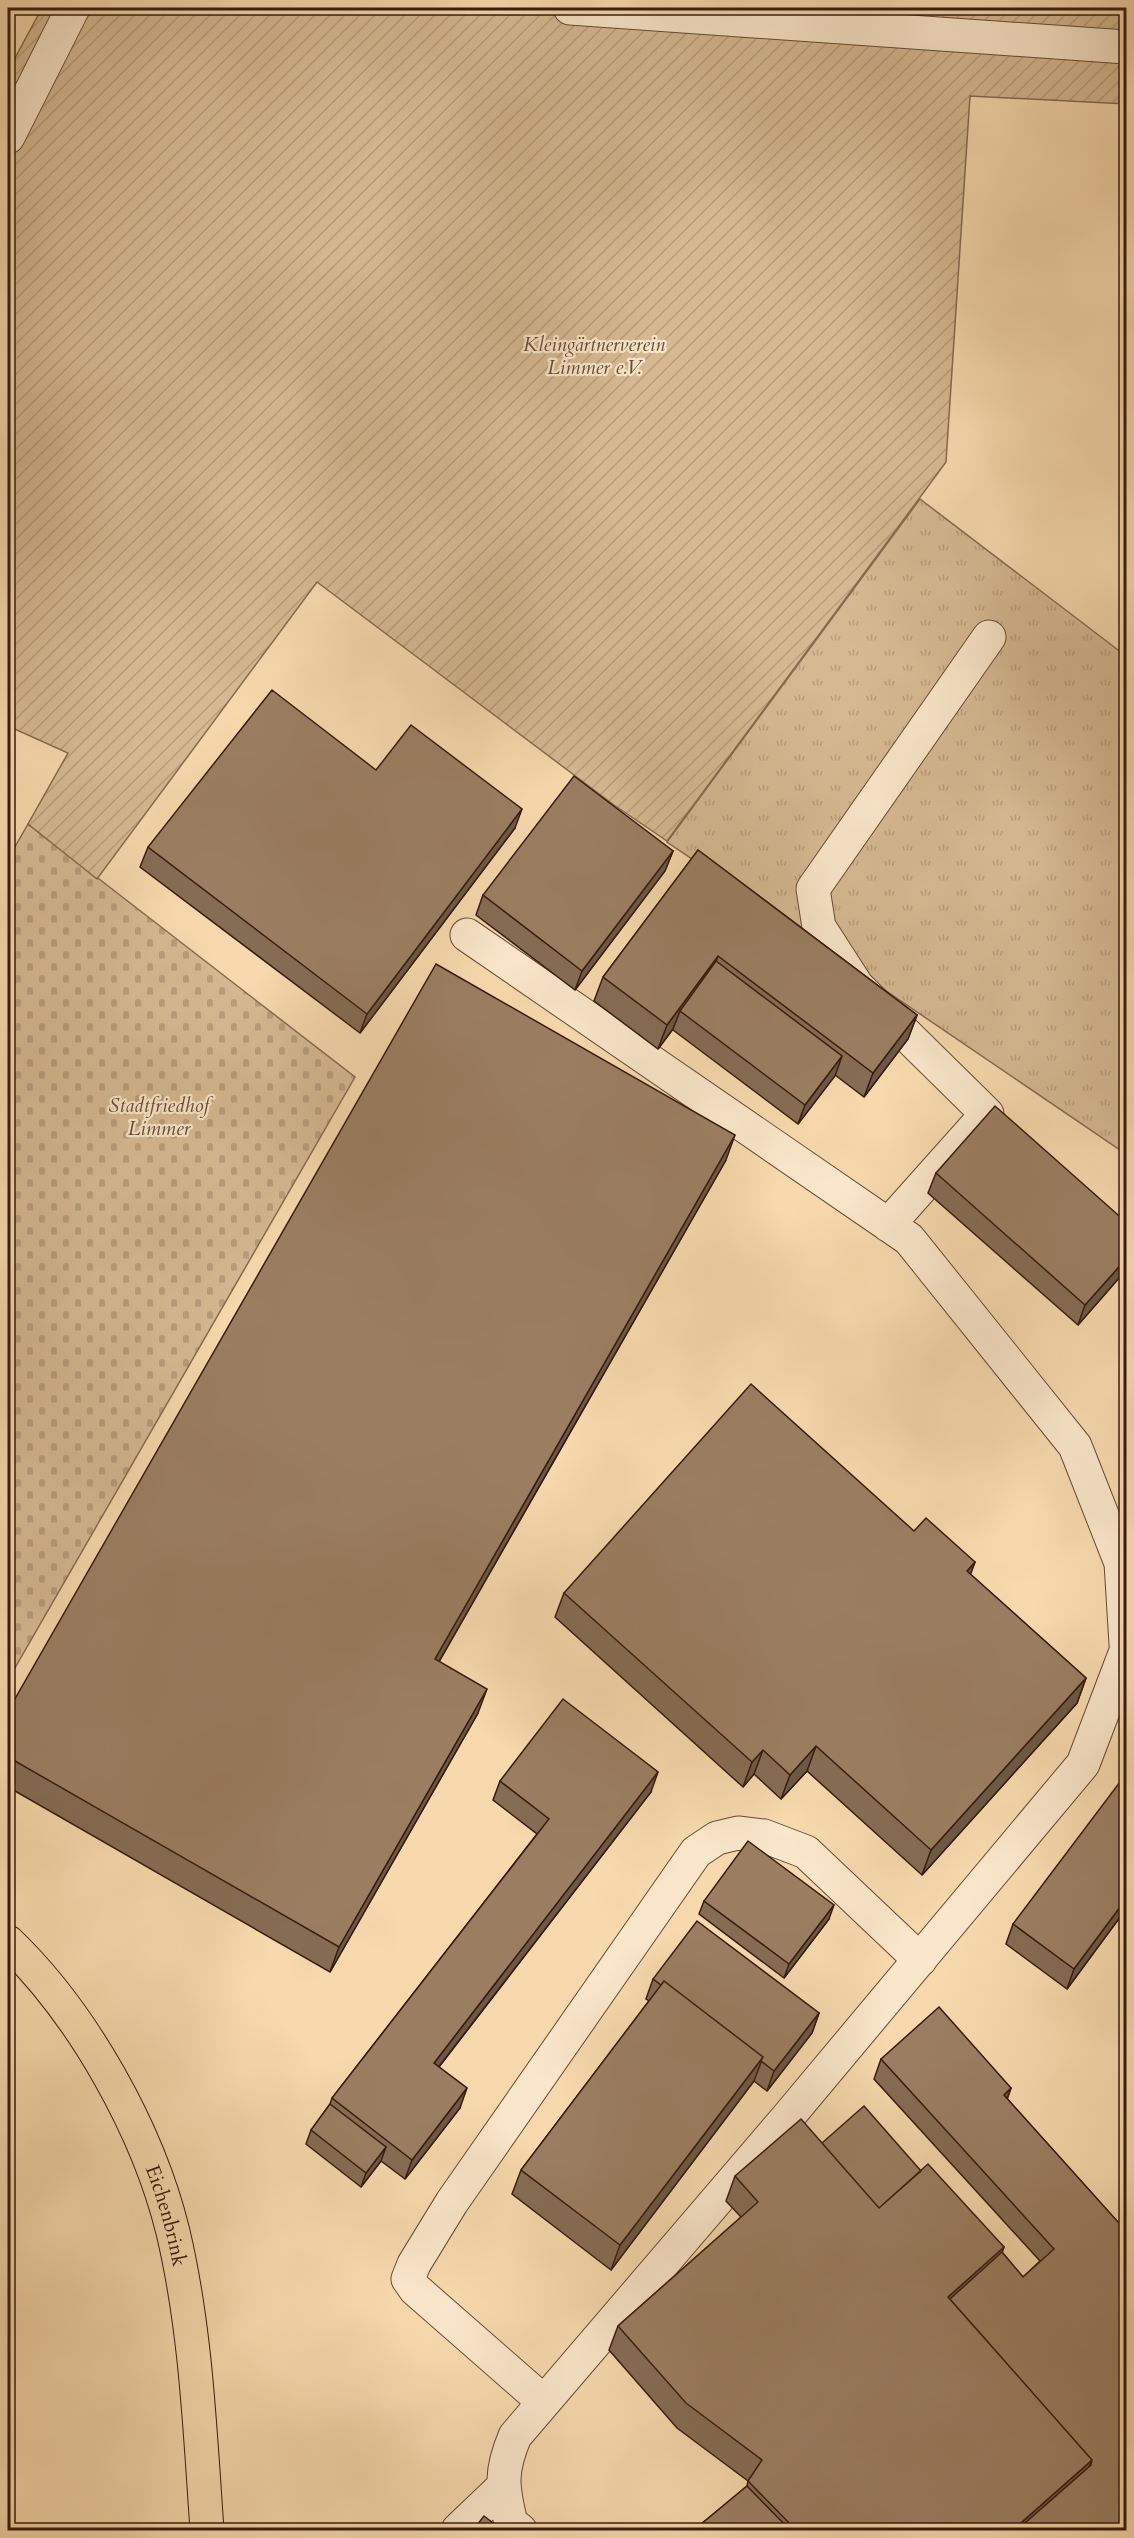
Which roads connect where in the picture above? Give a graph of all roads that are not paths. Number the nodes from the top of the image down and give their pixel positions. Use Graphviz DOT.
graph roads {
  1 [pos="73,8"];
  2 [pos="570,8"];
  3 [pos="1126,47"];
  4 [pos="8,137"];
  5 [pos="989,637"];
  6 [pos="467,935"];
  7 [pos="888,1225"];
  8 [pos="1126,1644"];
  9 [pos="1126,1652"];
  10 [pos="8,1942"];
  11 [pos="920,1959"];
  12 [pos="544,2402"];
  13 [pos="503,2487"];
  14 [pos="207,2530"];
  15 [pos="458,2530"];
  16 [pos="520,2530"];
  1 -- 4 [label="lane"];
  2 -- 3 [label="lane"];
  5 -- 7 [label="lane"];
  6 -- 7 [label="lane"];
  7 -- 8 [label="lane"];
  9 -- 11 [label="lane"];
  10 -- 14 [label="main road, Eichenbrink"];
  11 -- 12 [label="lane"];
  11 -- 12 [label="lane"];
  12 -- 13 [label="lane"];
  13 -- 15 [label="lane"];
  13 -- 16 [label="lane"];
}
